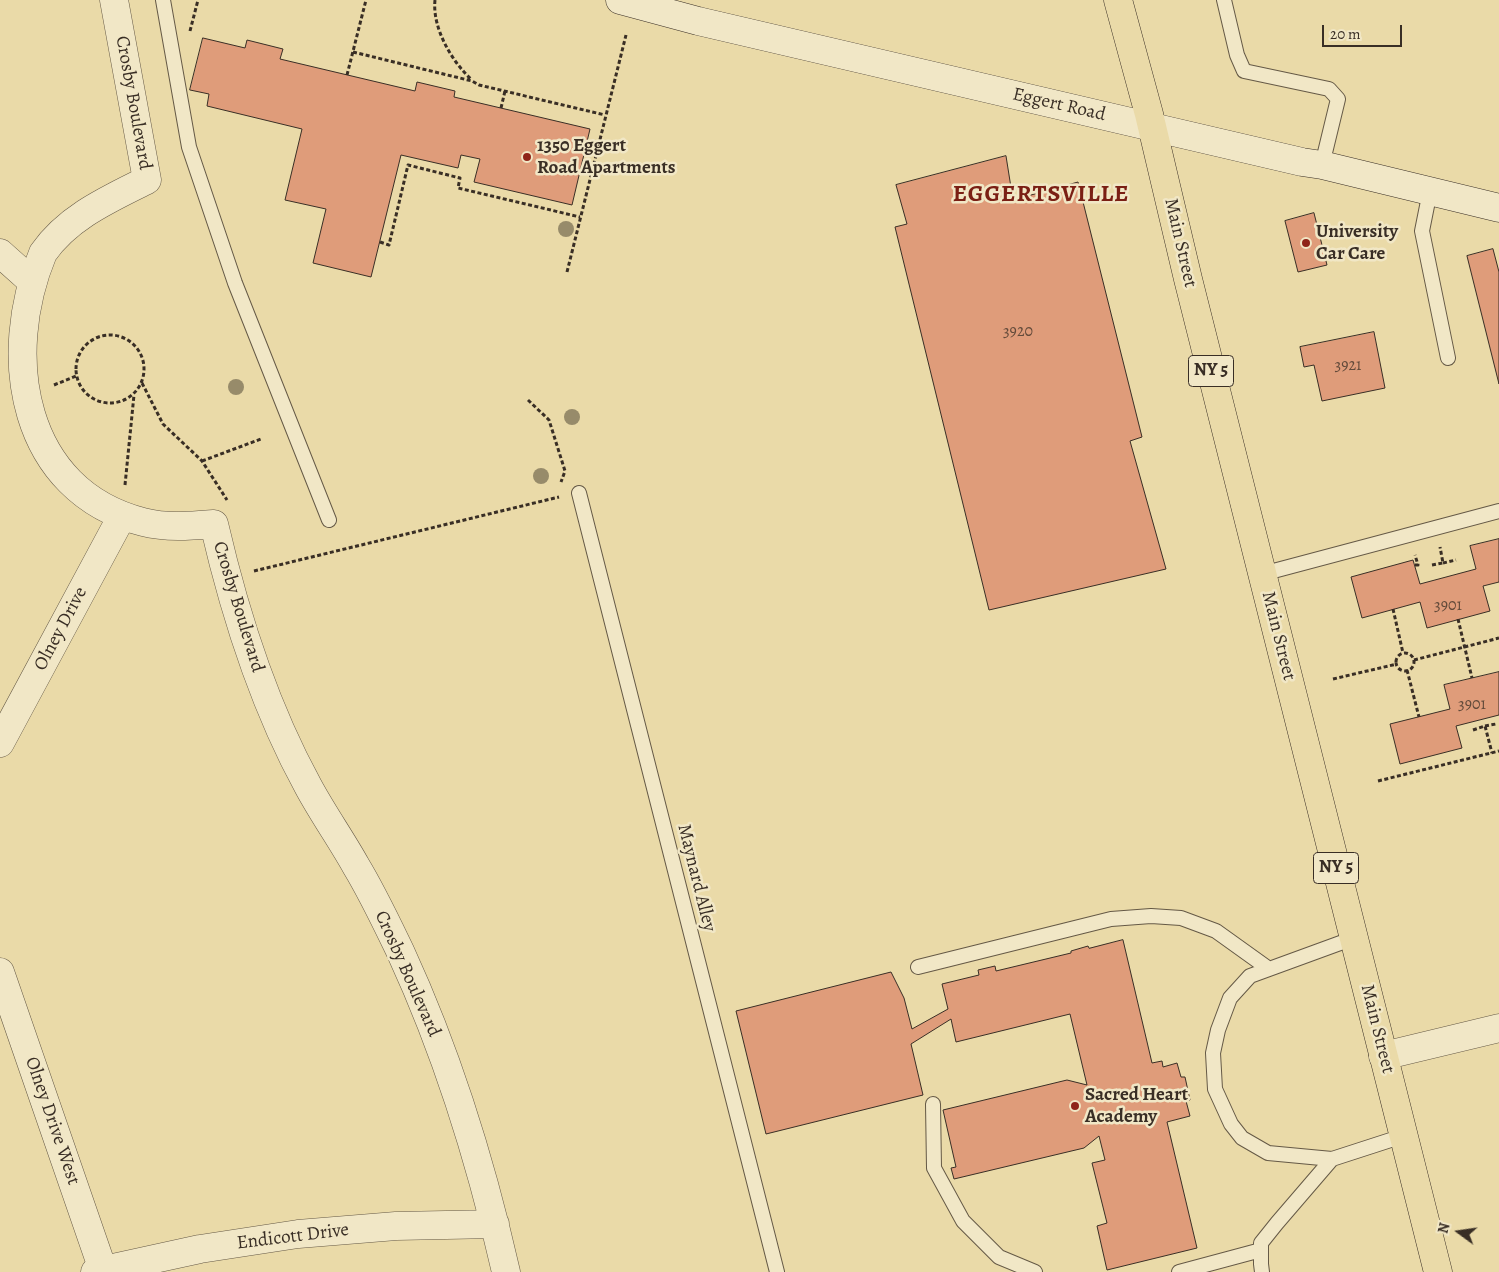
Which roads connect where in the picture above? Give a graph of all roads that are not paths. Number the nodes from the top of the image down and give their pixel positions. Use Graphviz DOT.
graph roads {
  1 [pos="114,0"];
  2 [pos="163,0"];
  3 [pos="622,0"];
  4 [pos="1118,0"];
  5 [pos="1224,0"];
  6 [pos="1152,126"];
  7 [pos="1322,165"];
  8 [pos="1430,191"];
  9 [pos="1499,208"];
  10 [pos="0,253"];
  11 [pos="28,278"];
  12 [pos="1448,358"];
  13 [pos="579,493"];
  14 [pos="1499,511"];
  15 [pos="122,516"];
  16 [pos="329,520"];
  17 [pos="1262,574"];
  18 [pos="1,743"];
  19 [pos="1354,938"];
  20 [pos="918,967"];
  21 [pos="1270,969"];
  22 [pos="0,972"];
  23 [pos="1499,1028"];
  24 [pos="1383,1056"];
  25 [pos="933,1104"];
  26 [pos="1403,1136"];
  27 [pos="1332,1159"];
  28 [pos="495,1224"];
  29 [pos="1261,1250"];
  30 [pos="99,1271"];
  31 [pos="506,1272"];
  32 [pos="777,1272"];
  33 [pos="1035,1272"];
  34 [pos="1179,1272"];
  35 [pos="1262,1272"];
  36 [pos="1438,1272"];
  1 -- 11 [label="street, Crosby Boulevard"];
  2 -- 16 [label="lane"];
  3 -- 6 [label="street, Eggert Road"];
  4 -- 6 [label="main road, Main Street / NY 5"];
  5 -- 7 [label="lane"];
  6 -- 7 [label="street, Eggert Road"];
  6 -- 17 [label="main road, Main Street / NY 5"];
  7 -- 8 [label="street, Eggert Road"];
  8 -- 9 [label="street, Eggert Road"];
  8 -- 12 [label="lane"];
  10 -- 11 [label="street"];
  11 -- 15 [label="street, Crosby Boulevard"];
  13 -- 32 [label="lane, Maynard Alley"];
  14 -- 17 [label="lane"];
  15 -- 18 [label="street, Olney Drive"];
  15 -- 28 [label="street, Crosby Boulevard"];
  17 -- 19 [label="main road, Main Street / NY 5"];
  19 -- 21 [label="lane"];
  19 -- 24 [label="main road, Main Street / NY 5"];
  20 -- 21 [label="lane"];
  21 -- 27 [label="lane"];
  22 -- 30 [label="street, Olney Drive West"];
  23 -- 24 [label="street"];
  24 -- 26 [label="main road, Main Street / NY 5"];
  25 -- 33 [label="lane"];
  26 -- 27 [label="lane"];
  26 -- 36 [label="main road, Main Street / NY 5"];
  27 -- 29 [label="lane"];
  28 -- 30 [label="street, Endicott Drive"];
  28 -- 31 [label="street, Crosby Boulevard"];
  29 -- 34 [label="lane"];
  29 -- 35 [label="lane"];
}
